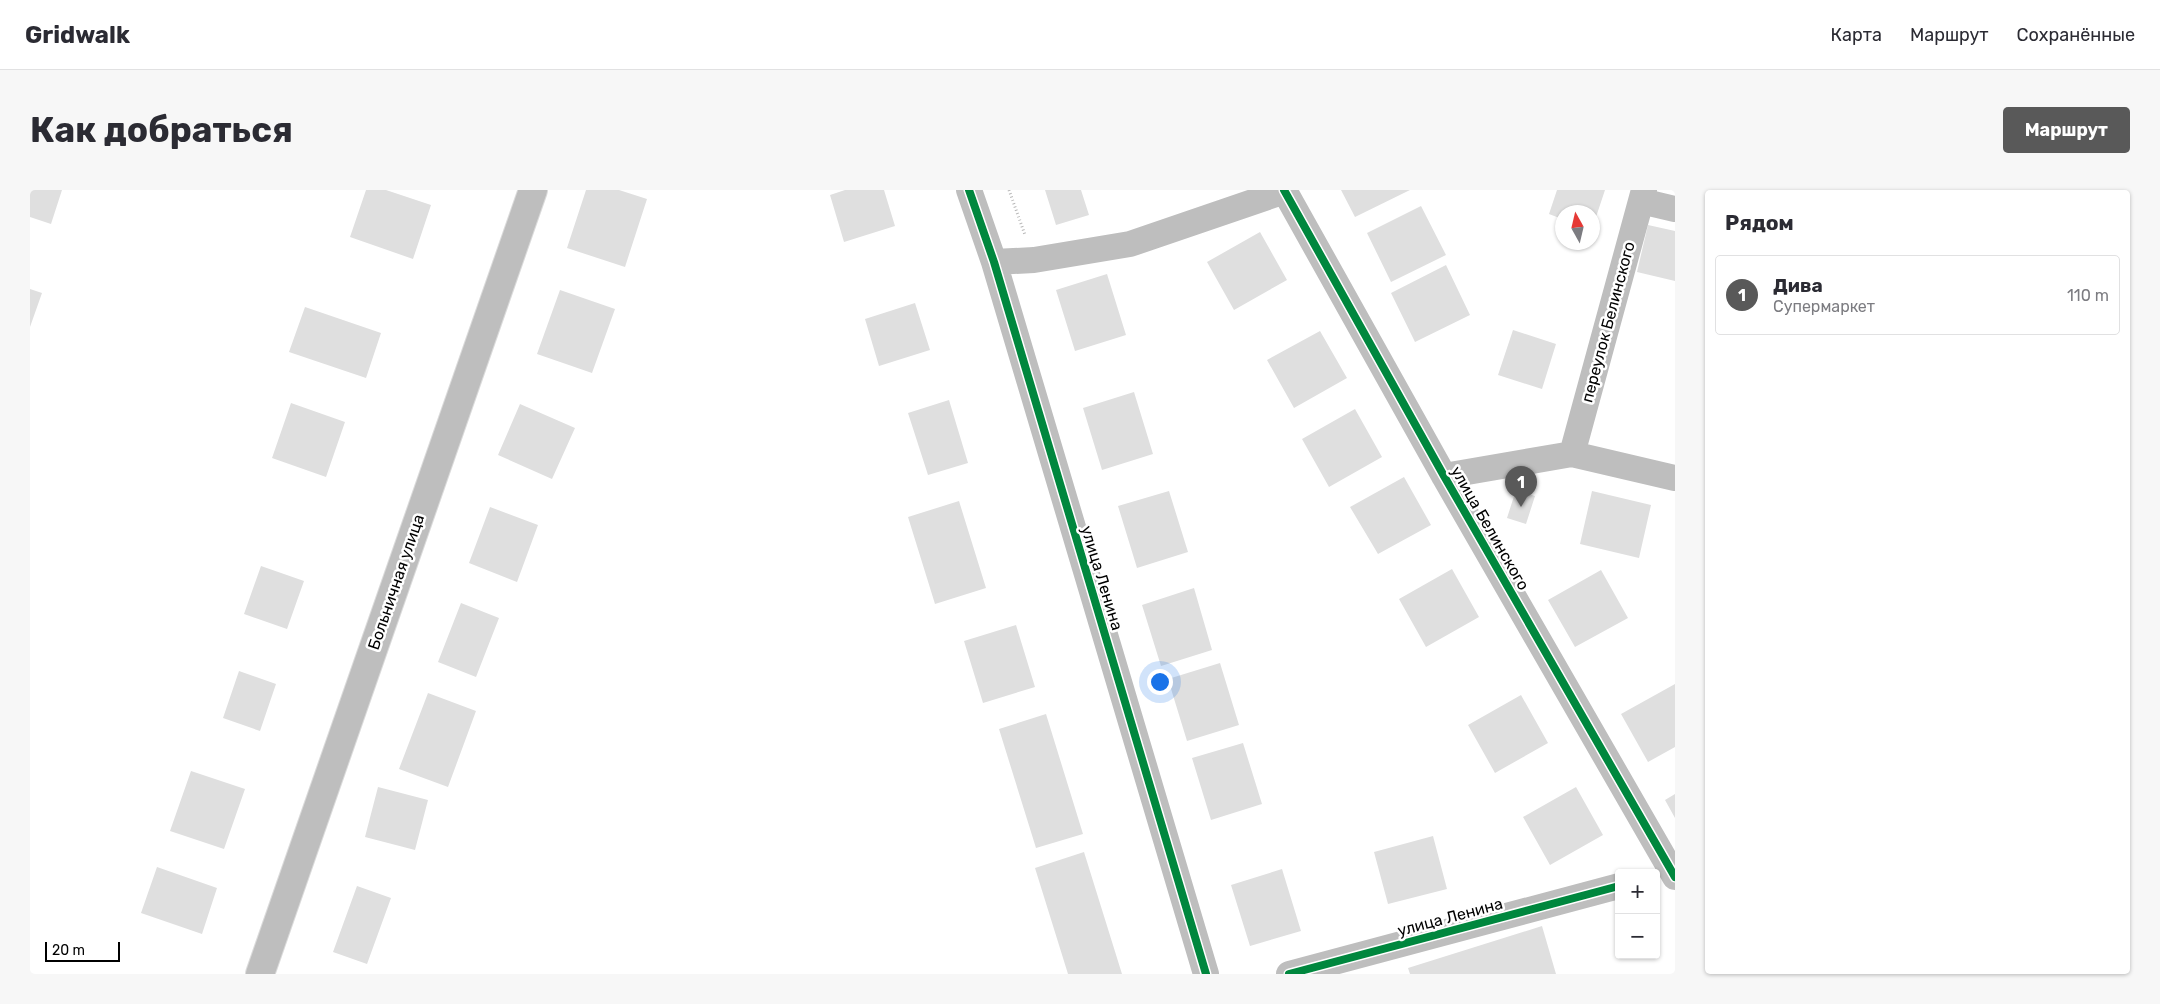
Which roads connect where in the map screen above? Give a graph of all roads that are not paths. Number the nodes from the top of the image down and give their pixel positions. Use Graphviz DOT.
graph roads {
  1 [pos="533,190"];
  2 [pos="969,190"];
  3 [pos="1285,191"];
  4 [pos="1643,195"];
  5 [pos="1675,208"];
  6 [pos="994,262"];
  7 [pos="1572,454"];
  8 [pos="1444,476"];
  9 [pos="1675,478"];
  10 [pos="1668,875"];
  11 [pos="1615,887"];
  12 [pos="260,974"];
  13 [pos="1206,974"];
  14 [pos="1289,974"];
  1 -- 12 [label="main road, Больничная улица"];
  2 -- 6 [label="street, улица Ленина"];
  3 -- 6 [label="street"];
  3 -- 8 [label="street, улица Белинского"];
  4 -- 5 [label="street"];
  4 -- 7 [label="street, переулок Белинского"];
  6 -- 13 [label="street, улица Ленина"];
  7 -- 8 [label="street"];
  7 -- 9 [label="street"];
  8 -- 10 [label="street, улица Белинского"];
  11 -- 14 [label="street, улица Ленина"];
}
